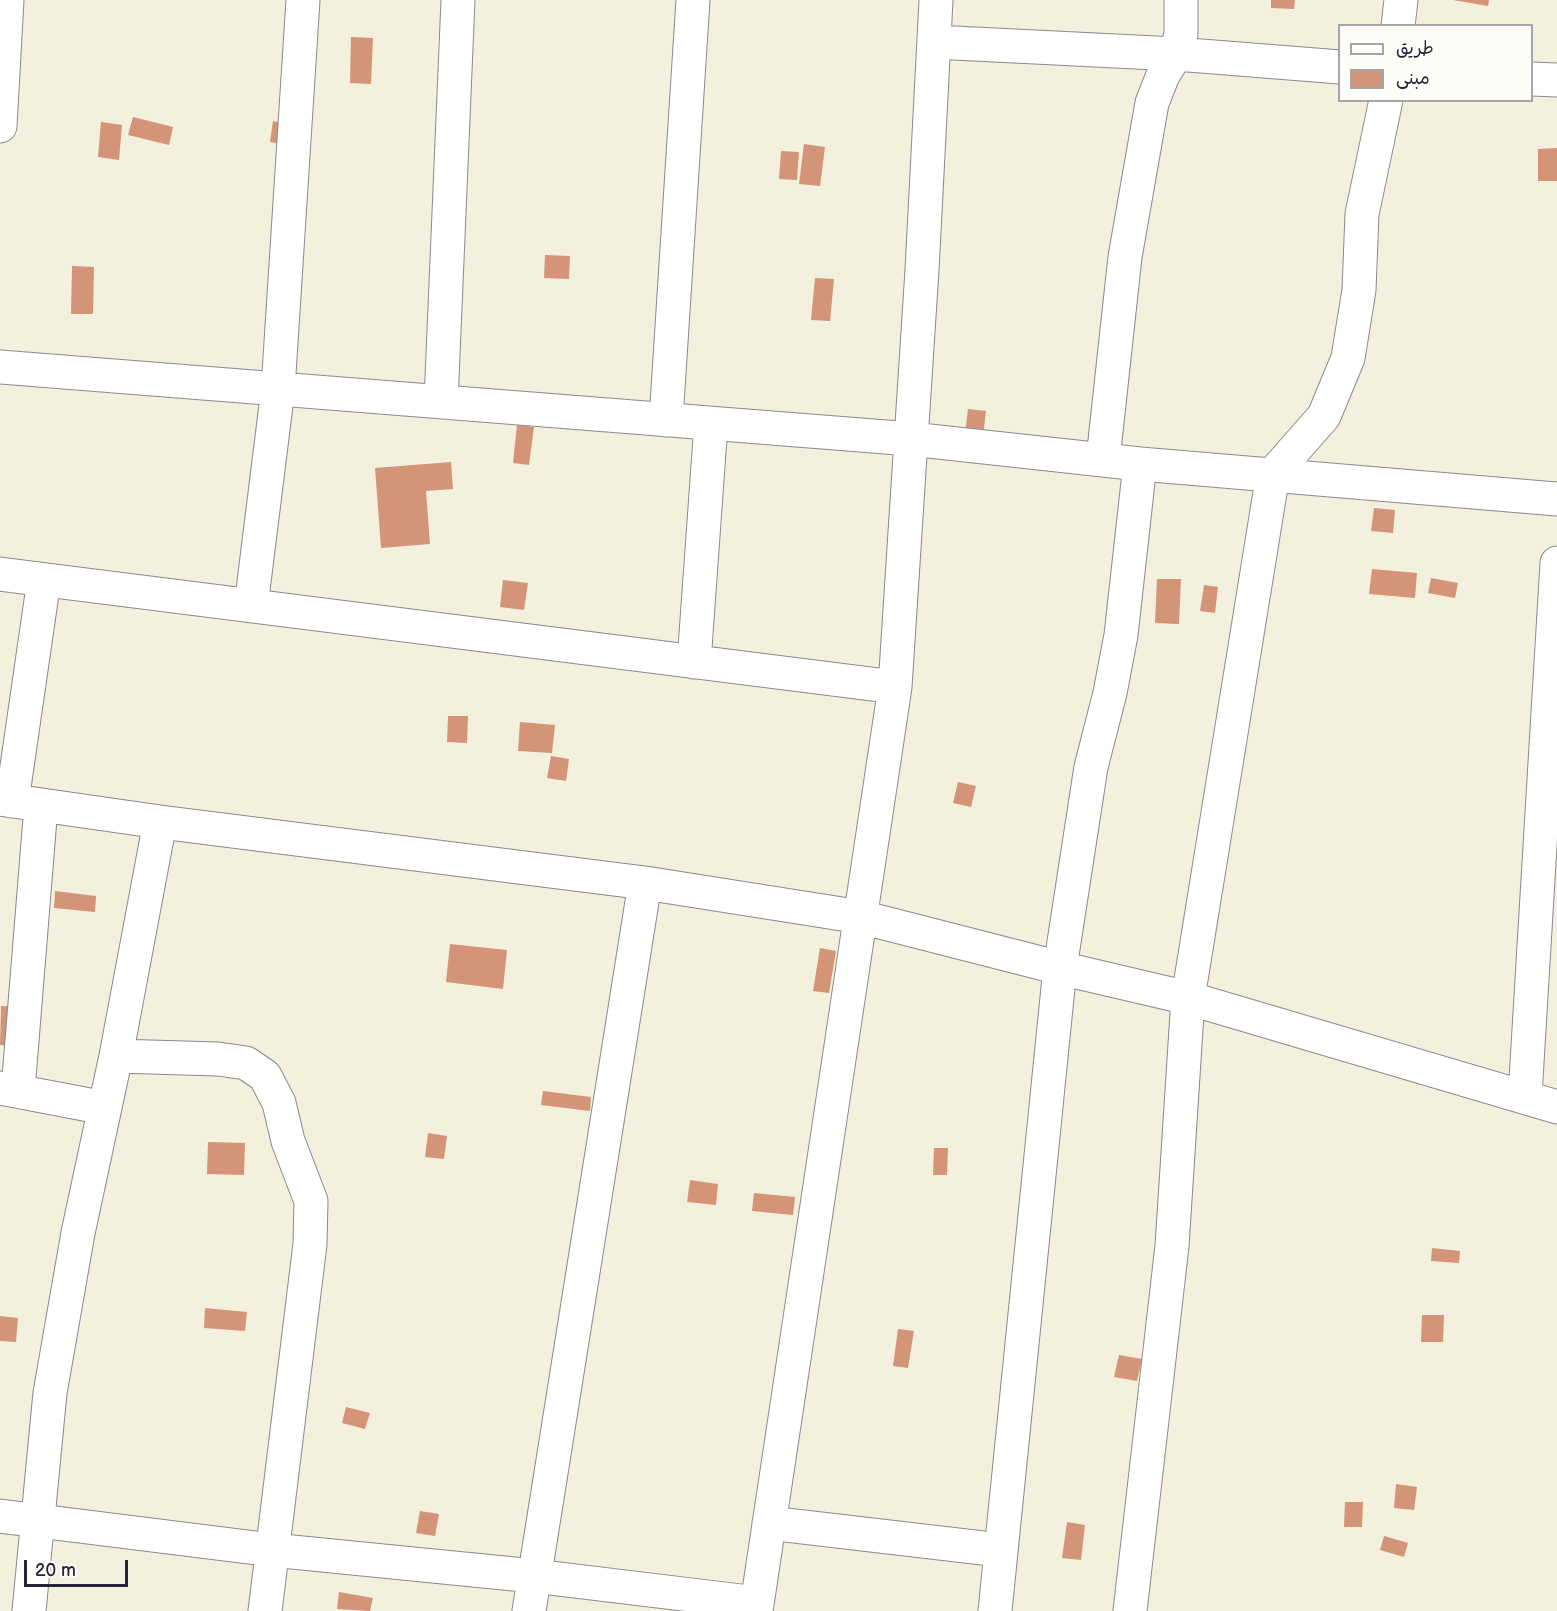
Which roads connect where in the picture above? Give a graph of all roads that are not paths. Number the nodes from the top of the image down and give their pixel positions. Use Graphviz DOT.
graph roads {
  1 [pos="6,0"];
  2 [pos="303,0"];
  3 [pos="458,0"];
  4 [pos="693,0"];
  5 [pos="936,0"];
  6 [pos="1181,0"];
  7 [pos="1401,0"];
  8 [pos="1398,24"];
  9 [pos="934,42"];
  10 [pos="1176,54"];
  11 [pos="1338,67"];
  12 [pos="1533,79"];
  13 [pos="1557,80"];
  14 [pos="1386,102"];
  15 [pos="0,126"];
  16 [pos="0,367"];
  17 [pos="278,389"];
  18 [pos="441,402"];
  19 [pos="666,420"];
  20 [pos="711,423"];
  21 [pos="911,439"];
  22 [pos="1102,459"];
  23 [pos="1140,464"];
  24 [pos="1273,474"];
  25 [pos="1557,499"];
  26 [pos="1557,563"];
  27 [pos="0,574"];
  28 [pos="44,580"];
  29 [pos="251,606"];
  30 [pos="694,662"];
  31 [pos="895,687"];
  32 [pos="18,802"];
  33 [pos="160,822"];
  34 [pos="645,883"];
  35 [pos="861,918"];
  36 [pos="1059,968"];
  37 [pos="1188,998"];
  38 [pos="116,1056"];
  39 [pos="9,1089"];
  40 [pos="1525,1096"];
  41 [pos="1557,1107"];
  42 [pos="105,1108"];
  43 [pos="0,1516"];
  44 [pos="39,1522"];
  45 [pos="769,1522"];
  46 [pos="272,1550"];
  47 [pos="1000,1550"];
  48 [pos="534,1576"];
  49 [pos="756,1607"];
  50 [pos="29,1611"];
  51 [pos="265,1611"];
  52 [pos="529,1611"];
  53 [pos="995,1611"];
  54 [pos="1130,1611"];
  1 -- 15 [label="street"];
  2 -- 17 [label="street"];
  3 -- 18 [label="street"];
  4 -- 19 [label="street"];
  5 -- 9 [label="street"];
  6 -- 10 [label="street"];
  7 -- 8 [label="street"];
  9 -- 10 [label="street"];
  9 -- 21 [label="street"];
  10 -- 11 [label="street"];
  10 -- 22 [label="street"];
  12 -- 13 [label="street"];
  14 -- 24 [label="street"];
  16 -- 17 [label="street"];
  17 -- 18 [label="street"];
  17 -- 29 [label="street"];
  18 -- 19 [label="street"];
  19 -- 20 [label="street"];
  20 -- 21 [label="street"];
  20 -- 30 [label="street"];
  21 -- 22 [label="street"];
  21 -- 31 [label="street"];
  22 -- 23 [label="street"];
  23 -- 24 [label="street"];
  23 -- 36 [label="street"];
  24 -- 25 [label="street"];
  24 -- 37 [label="street"];
  26 -- 40 [label="street"];
  27 -- 28 [label="street"];
  28 -- 29 [label="street"];
  28 -- 32 [label="street"];
  29 -- 30 [label="street"];
  30 -- 31 [label="street"];
  31 -- 35 [label="street"];
  32 -- 33 [label="street"];
  32 -- 39 [label="street"];
  33 -- 34 [label="street"];
  33 -- 38 [label="street"];
  34 -- 35 [label="street"];
  34 -- 48 [label="street"];
  35 -- 36 [label="street"];
  35 -- 45 [label="street"];
  36 -- 37 [label="street"];
  36 -- 47 [label="street"];
  37 -- 40 [label="street"];
  37 -- 54 [label="street"];
  38 -- 42 [label="street"];
  38 -- 46 [label="street"];
  39 -- 42 [label="street"];
  40 -- 41 [label="street"];
  42 -- 44 [label="street"];
  43 -- 44 [label="street"];
  44 -- 46 [label="street"];
  44 -- 50 [label="street"];
  45 -- 47 [label="street"];
  45 -- 49 [label="street"];
  46 -- 48 [label="street"];
  46 -- 51 [label="street"];
  47 -- 53 [label="street"];
  48 -- 49 [label="street"];
  48 -- 52 [label="street"];
}
